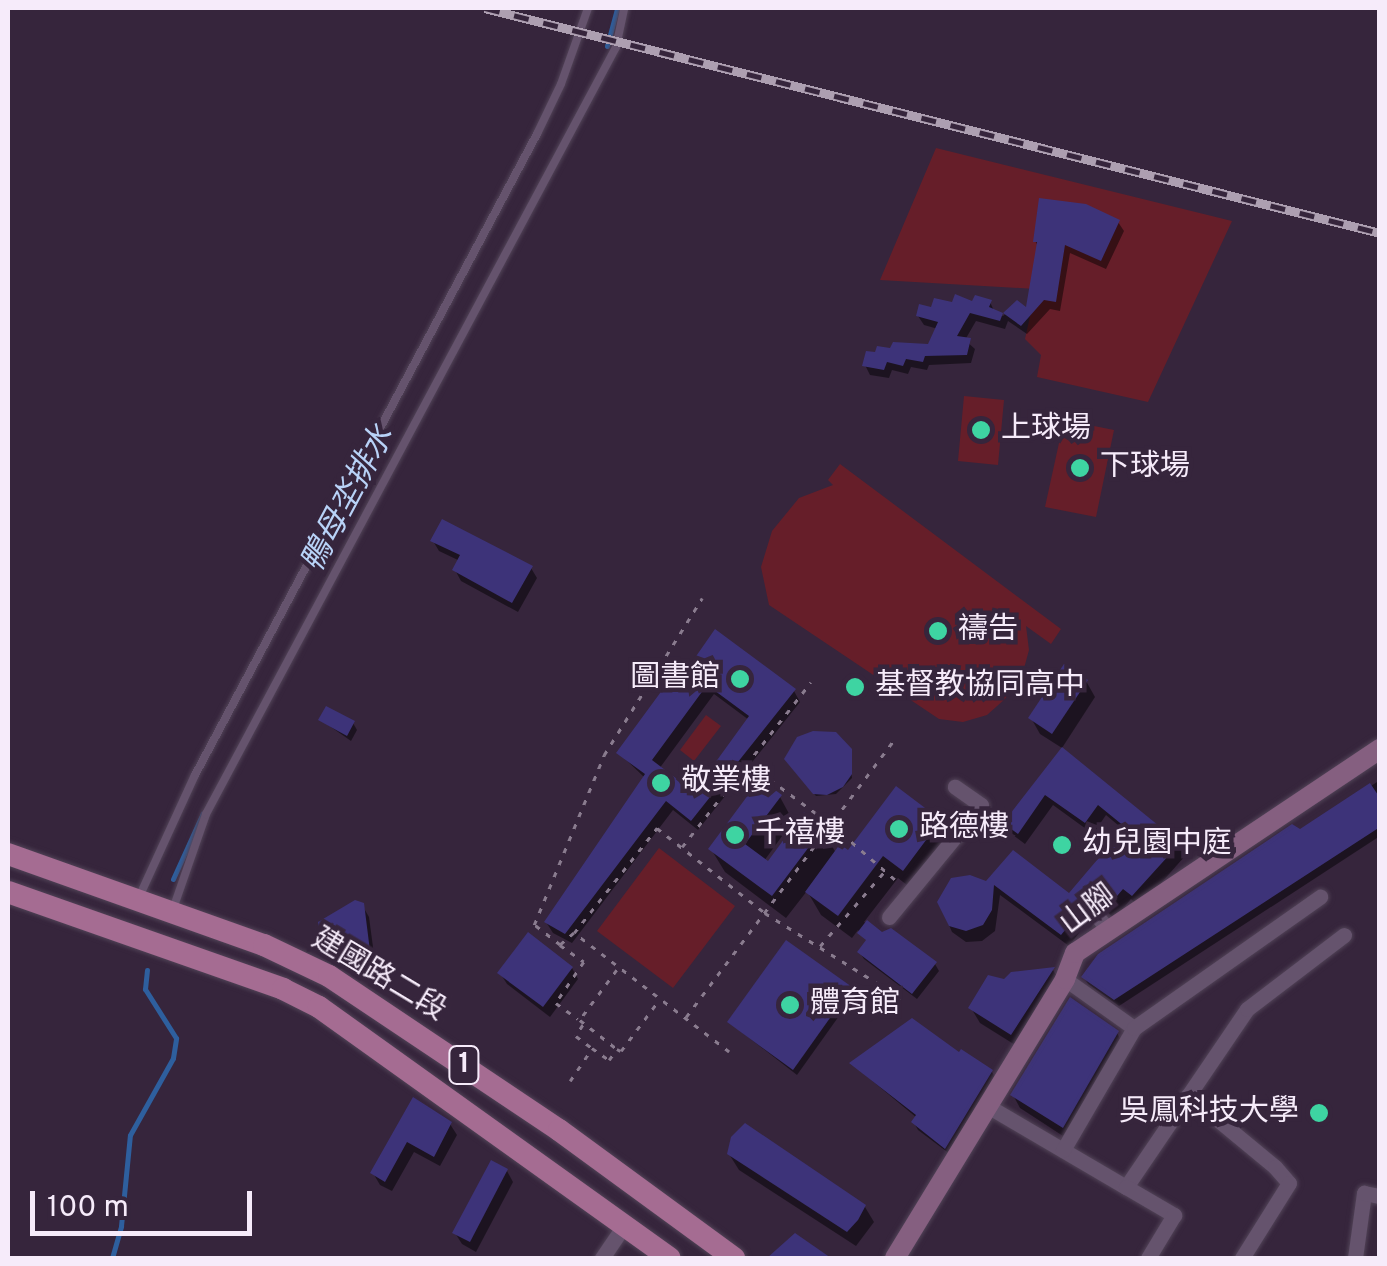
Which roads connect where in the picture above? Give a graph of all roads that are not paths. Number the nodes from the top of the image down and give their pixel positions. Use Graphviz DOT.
graph roads {
  1 [pos="588,8"];
  2 [pos="624,8"];
  3 [pos="1380,749"];
  4 [pos="955,787"];
  5 [pos="8,854"];
  6 [pos="8,892"];
  7 [pos="1320,897"];
  8 [pos="138,901"];
  9 [pos="1089,906"];
  10 [pos="171,913"];
  11 [pos="889,916"];
  12 [pos="1109,931"];
  13 [pos="1344,935"];
  14 [pos="1065,979"];
  15 [pos="1134,1028"];
  16 [pos="1188,1095"];
  17 [pos="986,1104"];
  18 [pos="559,1130"];
  19 [pos="1063,1150"];
  20 [pos="538,1164"];
  21 [pos="1126,1187"];
  22 [pos="1380,1196"];
  23 [pos="625,1224"];
  24 [pos="602,1258"];
  25 [pos="670,1258"];
  26 [pos="734,1258"];
  27 [pos="895,1258"];
  28 [pos="1148,1258"];
  29 [pos="1242,1258"];
  30 [pos="1356,1258"];
  1 -- 8 [label="lane"];
  2 -- 10 [label="lane"];
  3 -- 12 [label="street, 山腳"];
  4 -- 11 [label="street"];
  5 -- 8 [label="main road, 1"];
  6 -- 20 [label="main road, 建國路二段 / 1"];
  7 -- 15 [label="street"];
  8 -- 10 [label="main road, 1"];
  9 -- 12 [label="street"];
  10 -- 18 [label="main road, 建國路二段 / 1"];
  12 -- 14 [label="street, 山腳"];
  13 -- 16 [label="street"];
  14 -- 15 [label="street"];
  14 -- 17 [label="street, 山腳"];
  15 -- 19 [label="street"];
  16 -- 21 [label="street"];
  16 -- 29 [label="street"];
  17 -- 19 [label="street"];
  17 -- 27 [label="street, 山腳"];
  18 -- 20 [label="main road"];
  18 -- 26 [label="main road, 建國路二段 / 1"];
  19 -- 21 [label="street"];
  20 -- 23 [label="main road, 建國路二段 / 1"];
  21 -- 28 [label="street"];
  22 -- 30 [label="street"];
  23 -- 24 [label="street"];
  23 -- 25 [label="main road, 建國路二段 / 1"];
}
